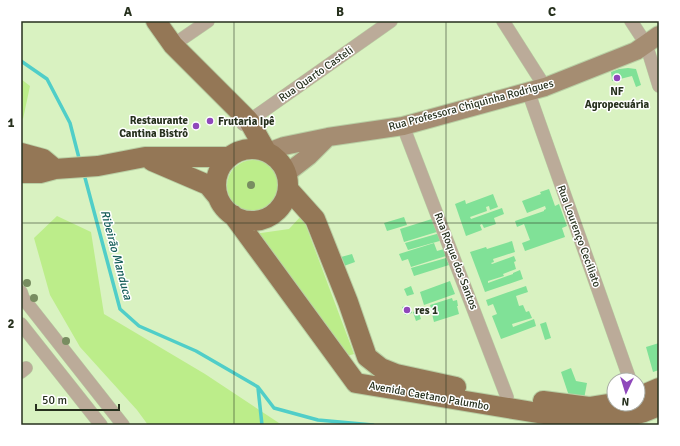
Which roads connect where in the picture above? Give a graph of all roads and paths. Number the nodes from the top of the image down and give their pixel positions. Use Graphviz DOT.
graph roads {
  1 [pos="156,21"];
  2 [pos="208,21"];
  3 [pos="391,21"];
  4 [pos="503,21"];
  5 [pos="631,21"];
  6 [pos="653,40"];
  7 [pos="174,45"];
  8 [pos="659,86"];
  9 [pos="536,89"];
  10 [pos="243,120"];
  11 [pos="404,126"];
  12 [pos="328,137"];
  13 [pos="267,151"];
  14 [pos="21,152"];
  15 [pos="231,155"];
  16 [pos="145,157"];
  17 [pos="21,159"];
  18 [pos="21,163"];
  19 [pos="45,171"];
  20 [pos="288,182"];
  21 [pos="21,188"];
  22 [pos="217,196"];
  23 [pos="233,215"];
  24 [pos="21,292"];
  25 [pos="21,324"];
  26 [pos="627,372"];
  27 [pos="659,388"];
  28 [pos="646,394"];
  29 [pos="507,397"];
  30 [pos="606,404"];
  31 [pos="659,406"];
  32 [pos="101,425"];
  33 [pos="123,425"];
  1 -- 7 [label="main road"];
  2 -- 7 [label="street"];
  3 -- 10 [label="street, Rua Quarto Casteli"];
  4 -- 9 [label="street, Rua Lourenço Ceciliato"];
  5 -- 6 [label="street"];
  6 -- 8 [label="street"];
  6 -- 9 [label="main road, Rua Professora Chiquinha Rodrigues"];
  7 -- 10 [label="main road"];
  9 -- 11 [label="main road, Rua Professora Chiquinha Rodrigues"];
  9 -- 26 [label="street, Rua Lourenço Ceciliato"];
  10 -- 13 [label="main road"];
  10 -- 15 [label="main road"];
  11 -- 12 [label="main road, Rua Professora Chiquinha Rodrigues"];
  11 -- 29 [label="street, Rua Roque dos Santos"];
  12 -- 13 [label="main road, Rua Professora Chiquinha Rodrigues"];
  12 -- 20 [label="main road"];
  13 -- 15 [label="main road"];
  13 -- 20 [label="main road"];
  14 -- 19 [label="main road"];
  15 -- 16 [label="main road"];
  15 -- 22 [label="main road"];
  16 -- 19 [label="main road"];
  16 -- 22 [label="main road"];
  17 -- 18 [label="main road"];
  19 -- 21 [label="main road"];
  20 -- 23 [label="main road"];
  20 -- 29 [label="main road, Avenida Caetano Palumbo"];
  22 -- 23 [label="main road"];
  23 -- 31 [label="main road, Avenida Caetano Palumbo"];
  24 -- 33 [label="street"];
  25 -- 32 [label="street"];
  27 -- 28 [label="main road"];
  29 -- 30 [label="main road, Avenida Caetano Palumbo"];
}
